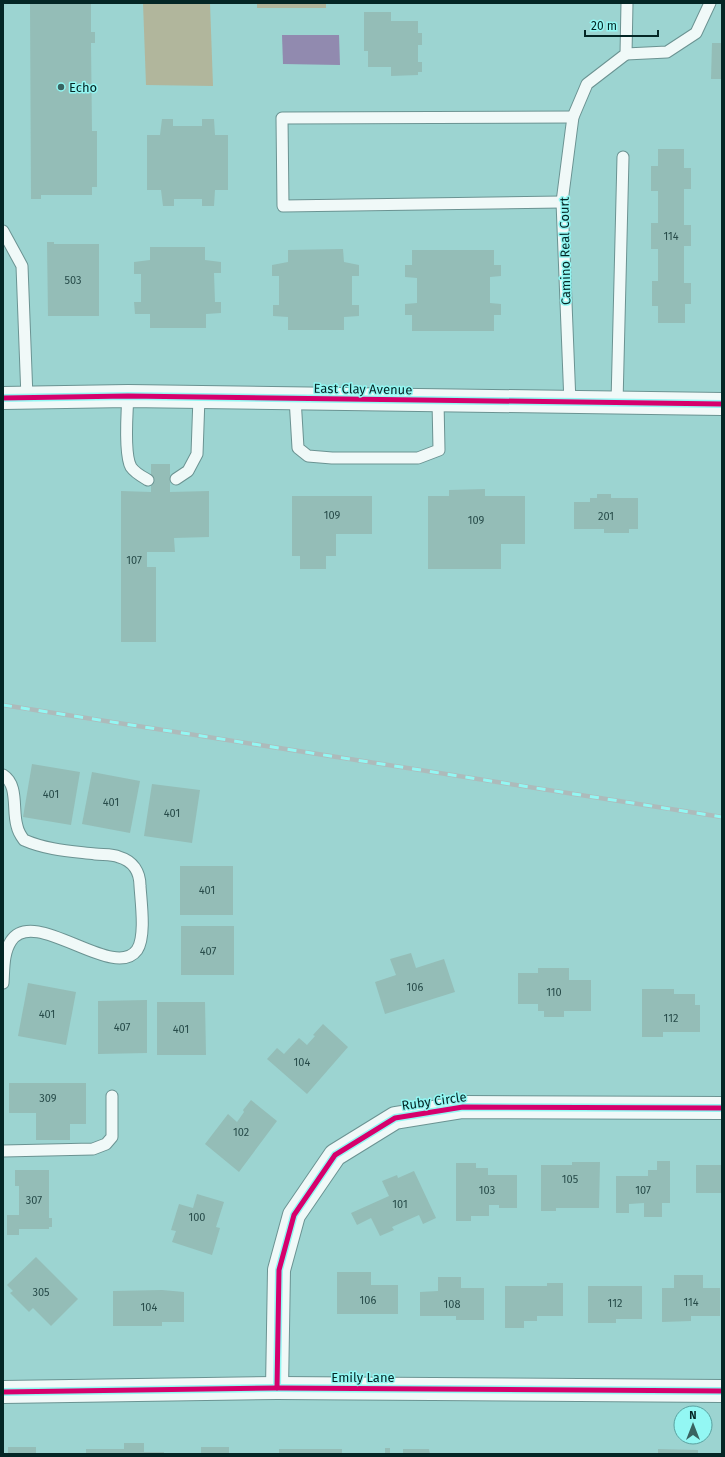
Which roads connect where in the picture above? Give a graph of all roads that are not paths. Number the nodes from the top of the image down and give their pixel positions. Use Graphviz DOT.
graph roads {
  1 [pos="627,3"];
  2 [pos="710,3"];
  3 [pos="626,54"];
  4 [pos="573,117"];
  5 [pos="623,157"];
  6 [pos="562,202"];
  7 [pos="3,231"];
  8 [pos="128,396"];
  9 [pos="199,397"];
  10 [pos="3,398"];
  11 [pos="27,398"];
  12 [pos="295,398"];
  13 [pos="438,401"];
  14 [pos="570,403"];
  15 [pos="617,403"];
  16 [pos="722,404"];
  17 [pos="176,479"];
  18 [pos="148,480"];
  19 [pos="3,775"];
  20 [pos="3,982"];
  21 [pos="112,1096"];
  22 [pos="722,1108"];
  23 [pos="3,1152"];
  24 [pos="277,1388"];
  25 [pos="722,1391"];
  26 [pos="3,1392"];
  1 -- 3 [label="lane"];
  2 -- 3 [label="lane"];
  3 -- 4 [label="lane, Camino Real Court"];
  4 -- 6 [label="lane, Camino Real Court"];
  4 -- 6 [label="lane"];
  5 -- 15 [label="lane"];
  6 -- 14 [label="lane, Camino Real Court"];
  7 -- 11 [label="lane"];
  8 -- 9 [label="street, East Clay Avenue"];
  8 -- 11 [label="street, East Clay Avenue"];
  8 -- 18 [label="lane"];
  9 -- 12 [label="street, East Clay Avenue"];
  9 -- 17 [label="lane"];
  10 -- 11 [label="street, East Clay Avenue"];
  12 -- 13 [label="street, East Clay Avenue"];
  12 -- 13 [label="lane"];
  13 -- 14 [label="street, East Clay Avenue"];
  14 -- 15 [label="street, East Clay Avenue"];
  15 -- 16 [label="street, East Clay Avenue"];
  19 -- 20 [label="lane"];
  21 -- 23 [label="lane"];
  22 -- 24 [label="street, Ruby Circle"];
  24 -- 25 [label="street, Emily Lane"];
  24 -- 26 [label="street, Emily Lane"];
}
